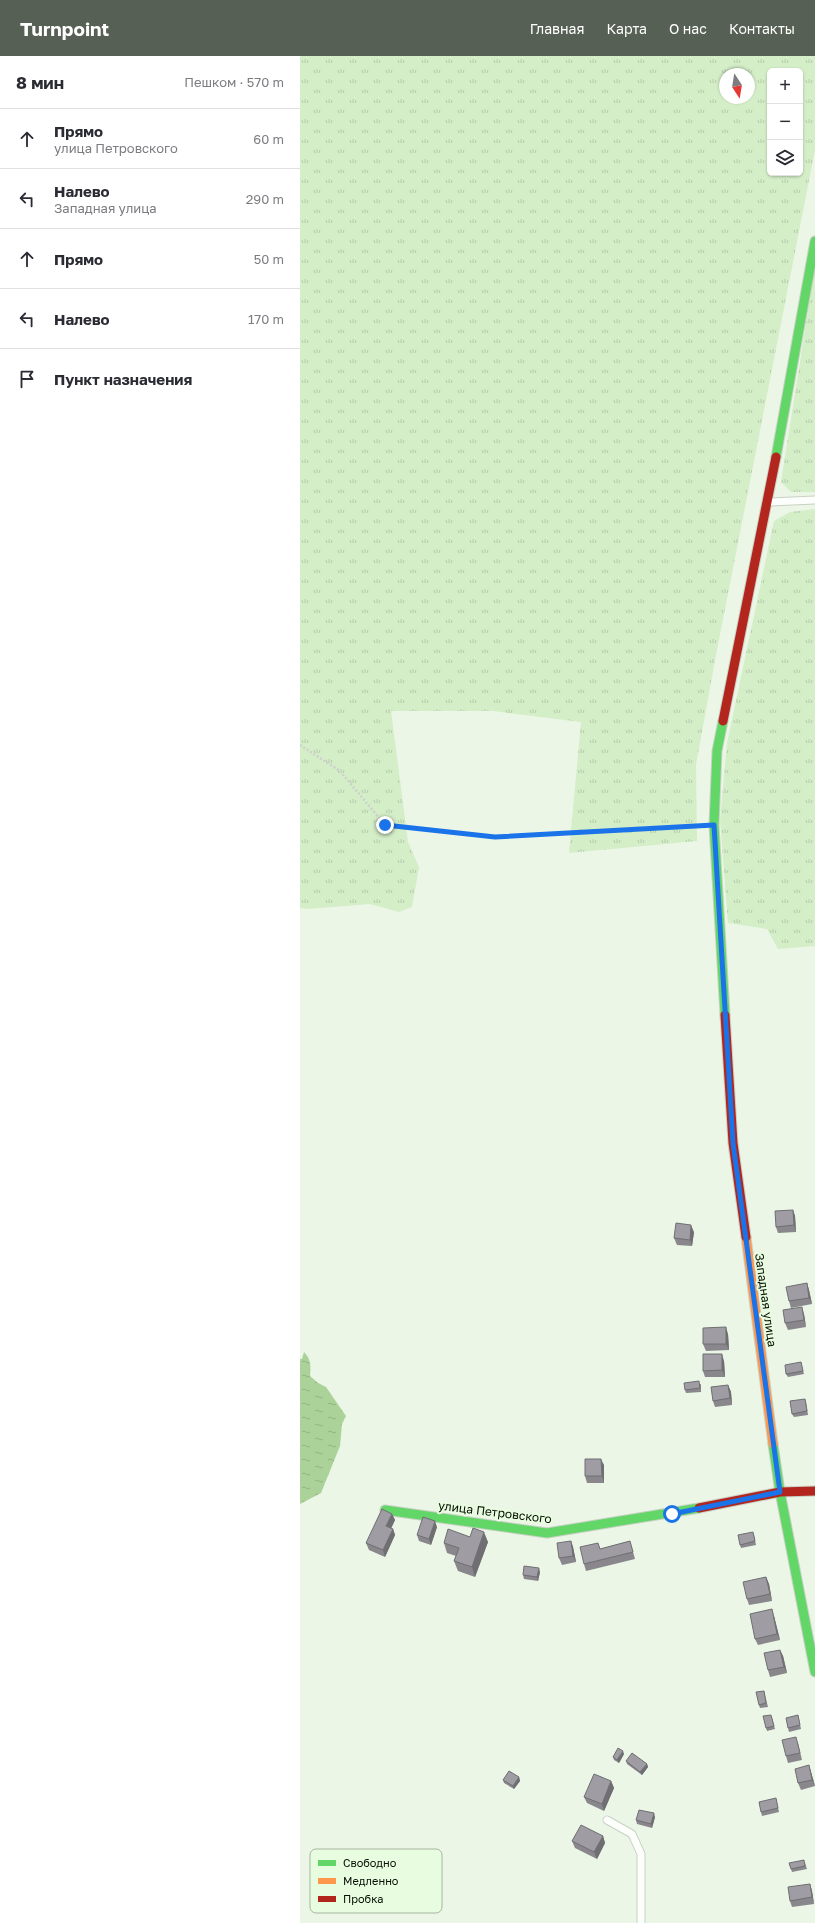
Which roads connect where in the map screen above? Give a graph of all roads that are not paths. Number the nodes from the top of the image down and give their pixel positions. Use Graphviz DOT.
graph roads {
  1 [pos="815,241"];
  2 [pos="815,500"];
  3 [pos="768,502"];
  4 [pos="815,1491"];
  5 [pos="780,1492"];
  6 [pos="385,1510"];
  7 [pos="815,1672"];
  8 [pos="607,1820"];
  9 [pos="641,1923"];
  1 -- 3 [label="street, Западная улица"];
  2 -- 3 [label="lane"];
  3 -- 5 [label="street, Западная улица"];
  4 -- 5 [label="street, улица Петровского"];
  5 -- 6 [label="street, улица Петровского"];
  5 -- 7 [label="street, Западная улица"];
  8 -- 9 [label="lane"];
}
